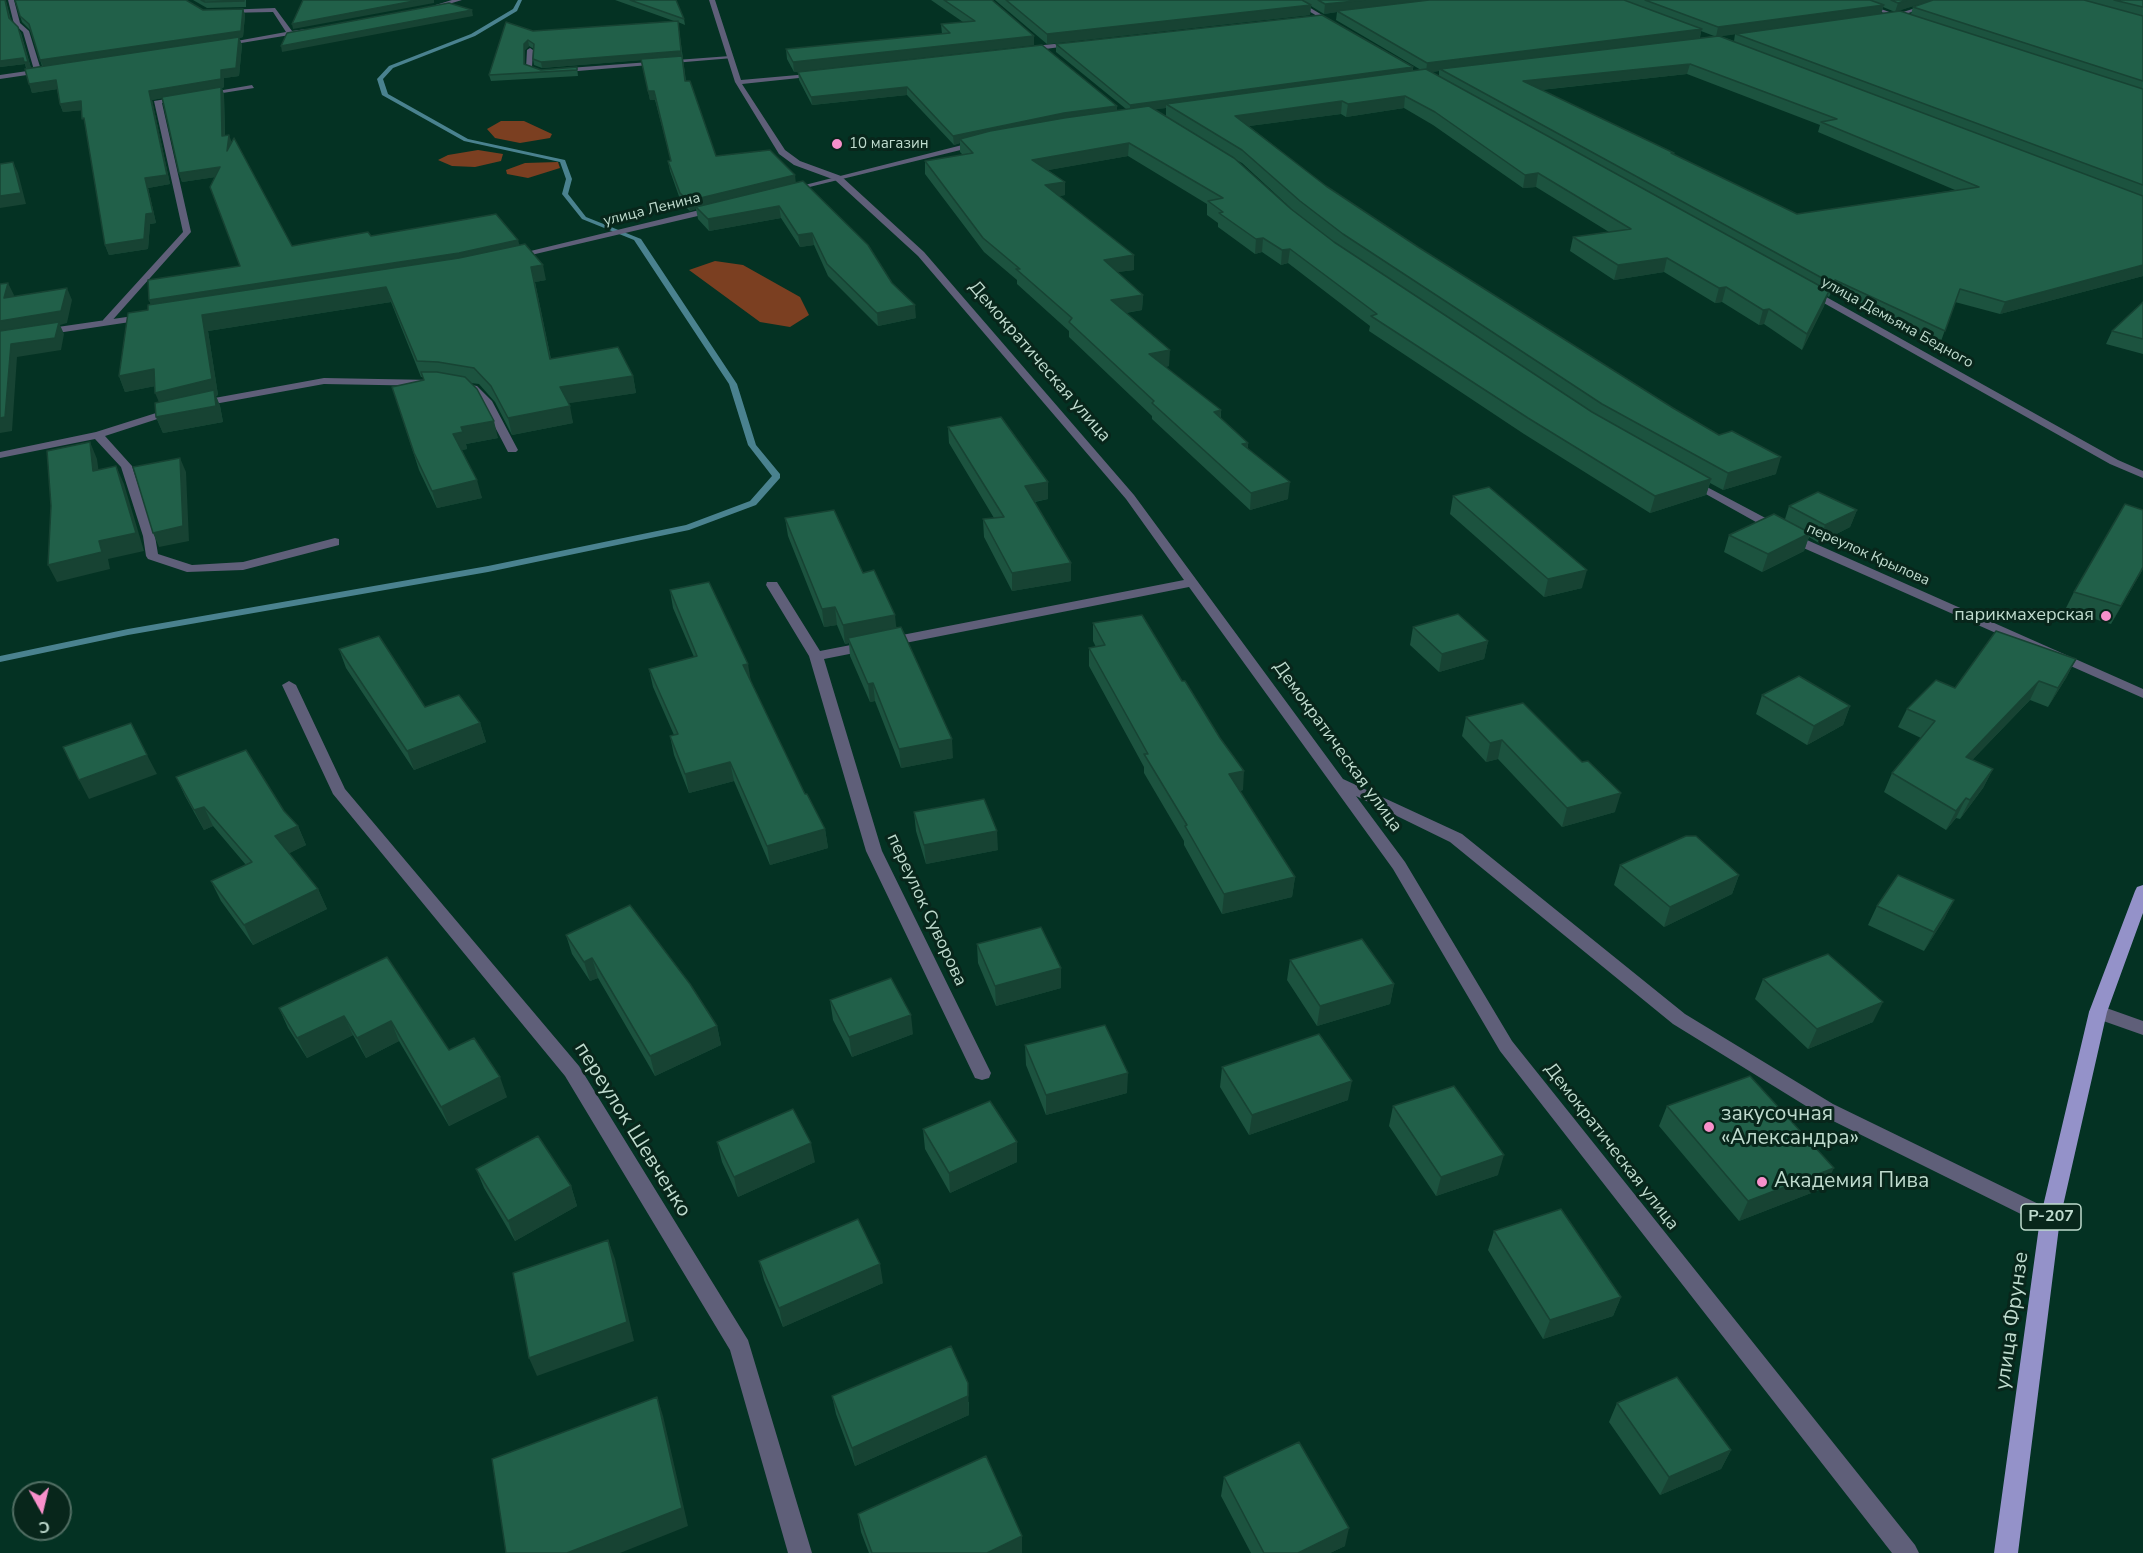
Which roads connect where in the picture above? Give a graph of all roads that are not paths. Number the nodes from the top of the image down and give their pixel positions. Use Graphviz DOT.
graph roads {
  1 [pos="11,0"];
  2 [pos="459,0"];
  3 [pos="712,0"];
  4 [pos="1293,0"];
  5 [pos="1851,0"];
  6 [pos="1947,0"];
  7 [pos="419,9"];
  8 [pos="216,12"];
  9 [pos="1335,16"];
  10 [pos="1897,16"];
  11 [pos="1323,18"];
  12 [pos="1312,19"];
  13 [pos="1875,20"];
  14 [pos="1907,20"];
  15 [pos="313,29"];
  16 [pos="1344,29"];
  17 [pos="290,34"];
  18 [pos="1036,40"];
  19 [pos="1079,43"];
  20 [pos="210,46"];
  21 [pos="1044,47"];
  22 [pos="530,50"];
  23 [pos="1018,53"];
  24 [pos="1053,54"];
  25 [pos="730,58"];
  26 [pos="50,70"];
  27 [pos="38,72"];
  28 [pos="831,72"];
  29 [pos="0,77"];
  30 [pos="738,82"];
  31 [pos="252,87"];
  32 [pos="990,140"];
  33 [pos="838,178"];
  34 [pos="782,192"];
  35 [pos="726,207"];
  36 [pos="505,258"];
  37 [pos="1801,287"];
  38 [pos="153,316"];
  39 [pos="106,322"];
  40 [pos="36,334"];
  41 [pos="98,435"];
  42 [pos="512,450"];
  43 [pos="0,455"];
  44 [pos="1681,475"];
  45 [pos="2143,475"];
  46 [pos="335,542"];
  47 [pos="1194,582"];
  48 [pos="772,585"];
  49 [pos="816,656"];
  50 [pos="290,685"];
  51 [pos="2143,694"];
  52 [pos="1338,782"];
  53 [pos="2143,891"];
  54 [pos="2098,1012"];
  55 [pos="2143,1028"];
  56 [pos="982,1072"];
  57 [pos="2050,1219"];
  58 [pos="800,1553"];
  59 [pos="1907,1553"];
  60 [pos="2006,1553"];
  1 -- 27 [label="street"];
  2 -- 7 [label="street"];
  3 -- 25 [label="street, Демократическая улица"];
  4 -- 11 [label="street"];
  5 -- 10 [label="street"];
  6 -- 10 [label="street"];
  8 -- 17 [label="street"];
  9 -- 11 [label="street"];
  10 -- 13 [label="street"];
  10 -- 14 [label="street"];
  11 -- 12 [label="street"];
  11 -- 16 [label="street"];
  15 -- 17 [label="street"];
  17 -- 20 [label="street"];
  18 -- 21 [label="street"];
  19 -- 21 [label="street"];
  21 -- 23 [label="street"];
  21 -- 24 [label="street"];
  22 -- 25 [label="street"];
  25 -- 30 [label="street, Демократическая улица"];
  26 -- 27 [label="street"];
  27 -- 29 [label="street"];
  28 -- 30 [label="street"];
  30 -- 33 [label="street, Демократическая улица"];
  31 -- 39 [label="street"];
  32 -- 33 [label="street"];
  33 -- 34 [label="street"];
  33 -- 47 [label="street, Демократическая улица"];
  35 -- 36 [label="street, улица Ленина"];
  37 -- 45 [label="street, улица Демьяна Бедного"];
  38 -- 39 [label="street"];
  39 -- 40 [label="street"];
  41 -- 42 [label="street"];
  41 -- 43 [label="street"];
  41 -- 46 [label="street"];
  44 -- 51 [label="street, переулок Крылова"];
  47 -- 49 [label="street"];
  47 -- 52 [label="street, Демократическая улица"];
  48 -- 49 [label="street, переулок Суворова"];
  49 -- 56 [label="street, переулок Суворова"];
  50 -- 58 [label="street, переулок Шевченко"];
  52 -- 57 [label="street"];
  52 -- 59 [label="street, Демократическая улица"];
  53 -- 54 [label="main road, улица Фрунзе / Р-207"];
  54 -- 55 [label="street"];
  54 -- 57 [label="main road, улица Фрунзе / Р-207"];
  57 -- 60 [label="main road, улица Фрунзе / Р-207"];
}
